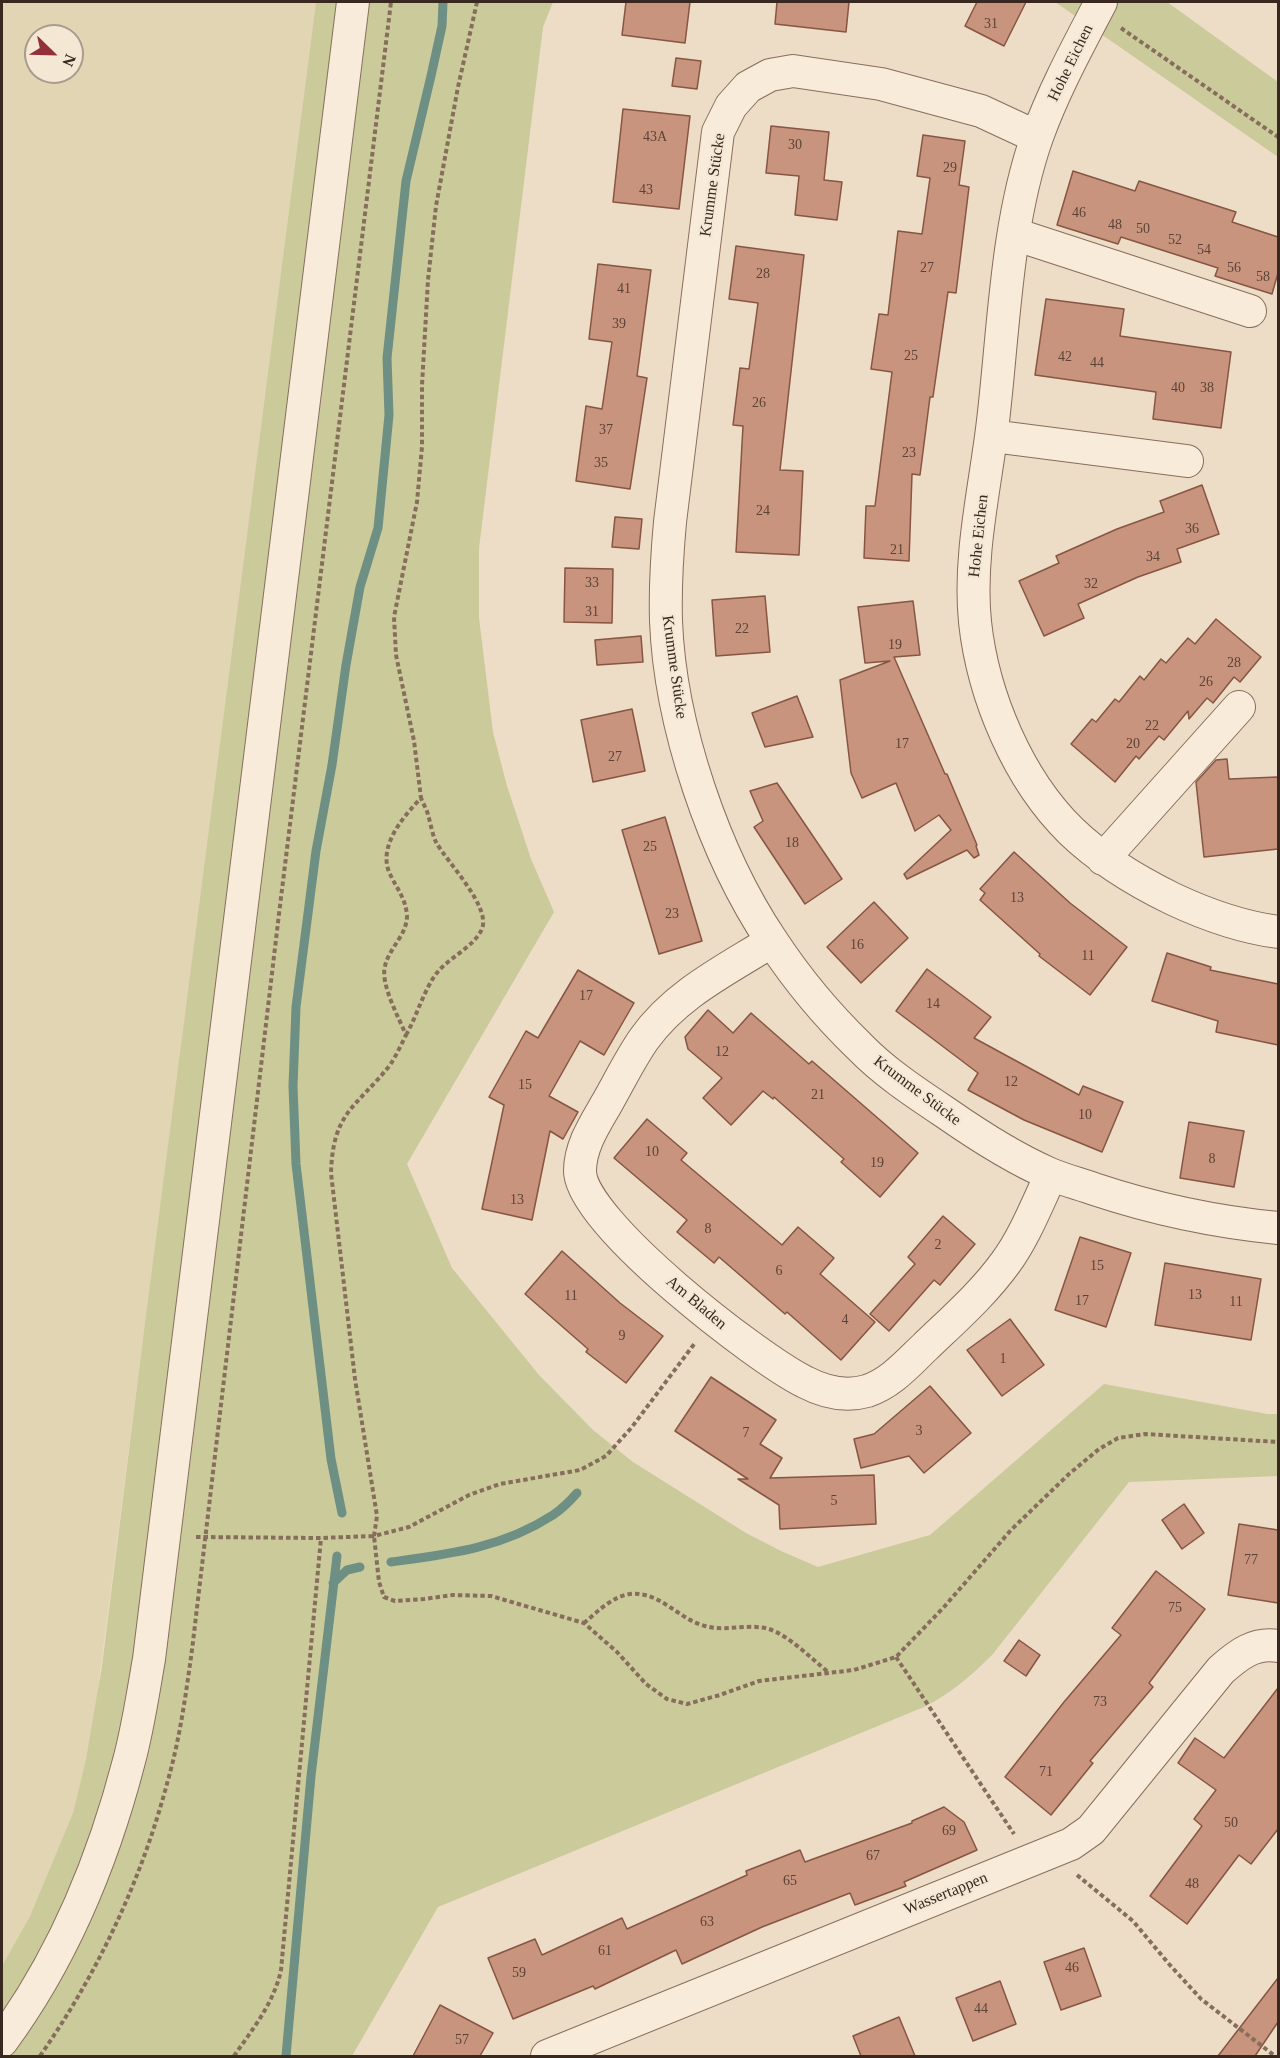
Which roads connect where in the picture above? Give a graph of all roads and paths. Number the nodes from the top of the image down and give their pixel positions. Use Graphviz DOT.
graph roads {
  1 [pos="353,2"];
  2 [pos="477,2"];
  3 [pos="1099,6"];
  4 [pos="1037,137"];
  5 [pos="1278,137"];
  6 [pos="1014,234"];
  7 [pos="1250,311"];
  8 [pos="992,436"];
  9 [pos="1187,460"];
  10 [pos="1239,707"];
  11 [pos="421,798"];
  12 [pos="1103,859"];
  13 [pos="1278,932"];
  14 [pos="772,941"];
  15 [pos="406,1035"];
  16 [pos="1051,1175"];
  17 [pos="1278,1227"];
  18 [pos="714,1319"];
  19 [pos="1278,1442"];
  20 [pos="165,1536"];
  21 [pos="374,1536"];
  22 [pos="321,1538"];
  23 [pos="584,1623"];
  24 [pos="1278,1646"];
  25 [pos="896,1657"];
  26 [pos="829,1672"];
  27 [pos="1040,1856"];
  28 [pos="2,2041"];
  29 [pos="234,2056"];
  30 [pos="547,2056"];
  31 [pos="1275,2056"];
  1 -- 20 [label="street"];
  2 -- 11 [label="path"];
  3 -- 4 [label="street, Hohe Eichen"];
  3 -- 5 [label="path"];
  4 -- 6 [label="street, Hohe Eichen"];
  4 -- 14 [label="street, Krumme Stücke"];
  6 -- 7 [label="street"];
  6 -- 8 [label="street, Hohe Eichen"];
  8 -- 9 [label="street"];
  8 -- 12 [label="street, Hohe Eichen"];
  10 -- 12 [label="street"];
  11 -- 15 [label="path"];
  11 -- 15 [label="path"];
  12 -- 13 [label="street, Hohe Eichen"];
  14 -- 16 [label="street, Krumme Stücke"];
  14 -- 18 [label="street, Am Bladen"];
  15 -- 21 [label="path"];
  16 -- 17 [label="street, Krumme Stücke"];
  16 -- 18 [label="street, Am Bladen"];
  18 -- 21 [label="path"];
  19 -- 25 [label="path"];
  20 -- 22 [label="path"];
  20 -- 28 [label="street"];
  21 -- 22 [label="path"];
  21 -- 23 [label="path"];
  22 -- 29 [label="path"];
  23 -- 26 [label="path"];
  23 -- 26 [label="path"];
  24 -- 27 [label="street, Wassertappen"];
  25 -- 26 [label="path"];
  25 -- 27 [label="path"];
  27 -- 30 [label="street, Wassertappen"];
  27 -- 31 [label="path"];
}
